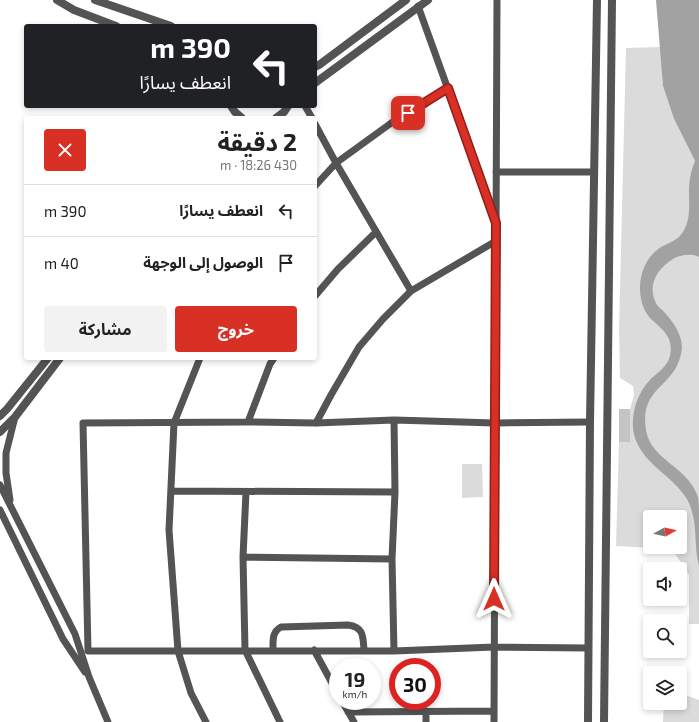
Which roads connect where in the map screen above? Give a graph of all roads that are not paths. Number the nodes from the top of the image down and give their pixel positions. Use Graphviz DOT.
graph roads {
  1 [pos="57,0"];
  2 [pos="95,0"];
  3 [pos="406,0"];
  4 [pos="428,0"];
  5 [pos="496,0"];
  6 [pos="597,0"];
  7 [pos="612,0"];
  8 [pos="418,6"];
  9 [pos="111,24"];
  10 [pos="165,24"];
  11 [pos="317,66"];
  12 [pos="317,82"];
  13 [pos="448,88"];
  14 [pos="287,108"];
  15 [pos="279,116"];
  16 [pos="317,128"];
  17 [pos="336,163"];
  18 [pos="496,172"];
  19 [pos="594,172"];
  20 [pos="317,184"];
  21 [pos="496,223"];
  22 [pos="376,232"];
  23 [pos="496,241"];
  24 [pos="411,291"];
  25 [pos="317,294"];
  26 [pos="46,360"];
  27 [pos="58,360"];
  28 [pos="199,360"];
  29 [pos="273,360"];
  30 [pos="0,416"];
  31 [pos="15,417"];
  32 [pos="394,420"];
  33 [pos="248,422"];
  34 [pos="590,422"];
  35 [pos="174,423"];
  36 [pos="495,423"];
  37 [pos="316,424"];
  38 [pos="0,432"];
  39 [pos="0,485"];
  40 [pos="171,491"];
  41 [pos="246,492"];
  42 [pos="395,492"];
  43 [pos="11,506"];
  44 [pos="0,510"];
  45 [pos="244,557"];
  46 [pos="392,559"];
  47 [pos="77,641"];
  48 [pos="67,645"];
  49 [pos="494,647"];
  50 [pos="588,648"];
  51 [pos="245,650"];
  52 [pos="273,650"];
  53 [pos="314,650"];
  54 [pos="364,650"];
  55 [pos="84,651"];
  56 [pos="178,651"];
  57 [pos="394,651"];
  58 [pos="89,677"];
  59 [pos="329,678"];
  60 [pos="494,711"];
  61 [pos="348,712"];
  62 [pos="426,712"];
  63 [pos="108,722"];
  64 [pos="206,722"];
  65 [pos="280,722"];
  66 [pos="354,722"];
  67 [pos="426,722"];
  68 [pos="494,722"];
  69 [pos="588,722"];
  70 [pos="604,722"];
  1 -- 9 [label="street"];
  2 -- 10 [label="street"];
  3 -- 11 [label="street"];
  4 -- 8 [label="street"];
  5 -- 18 [label="street"];
  6 -- 19 [label="street"];
  7 -- 70 [label="street"];
  8 -- 12 [label="street"];
  8 -- 13 [label="street"];
  13 -- 17 [label="street"];
  13 -- 21 [label="street"];
  14 -- 15 [label="street"];
  16 -- 17 [label="street"];
  17 -- 20 [label="street"];
  17 -- 22 [label="street"];
  18 -- 19 [label="street"];
  18 -- 21 [label="street"];
  19 -- 34 [label="street"];
  21 -- 23 [label="street"];
  22 -- 24 [label="street"];
  22 -- 25 [label="street"];
  23 -- 24 [label="street"];
  23 -- 36 [label="street"];
  24 -- 37 [label="street"];
  26 -- 30 [label="street"];
  27 -- 31 [label="street"];
  28 -- 35 [label="street"];
  29 -- 33 [label="street"];
  31 -- 38 [label="street"];
  31 -- 43 [label="street"];
  32 -- 36 [label="street"];
  32 -- 37 [label="street"];
  32 -- 42 [label="street"];
  33 -- 35 [label="street"];
  33 -- 37 [label="street"];
  34 -- 36 [label="street"];
  34 -- 50 [label="street"];
  35 -- 40 [label="street"];
  35 -- 55 [label="street"];
  36 -- 49 [label="street"];
  39 -- 43 [label="street"];
  40 -- 41 [label="street"];
  40 -- 56 [label="street"];
  41 -- 42 [label="street"];
  41 -- 45 [label="street"];
  42 -- 46 [label="street"];
  43 -- 47 [label="street"];
  44 -- 48 [label="street"];
  45 -- 46 [label="street"];
  45 -- 51 [label="street"];
  46 -- 57 [label="street"];
  47 -- 48 [label="street"];
  47 -- 55 [label="street"];
  48 -- 58 [label="street"];
  49 -- 50 [label="street"];
  49 -- 57 [label="street"];
  49 -- 60 [label="street"];
  50 -- 69 [label="street"];
  51 -- 52 [label="street"];
  51 -- 56 [label="street"];
  51 -- 65 [label="street"];
  52 -- 53 [label="street"];
  52 -- 54 [label="street"];
  53 -- 54 [label="street"];
  53 -- 59 [label="street"];
  54 -- 57 [label="street"];
  55 -- 56 [label="street"];
  55 -- 58 [label="street"];
  56 -- 64 [label="street"];
  58 -- 63 [label="street"];
  60 -- 62 [label="street"];
  60 -- 68 [label="street"];
  61 -- 62 [label="street"];
  61 -- 66 [label="street"];
  62 -- 67 [label="street"];
}
